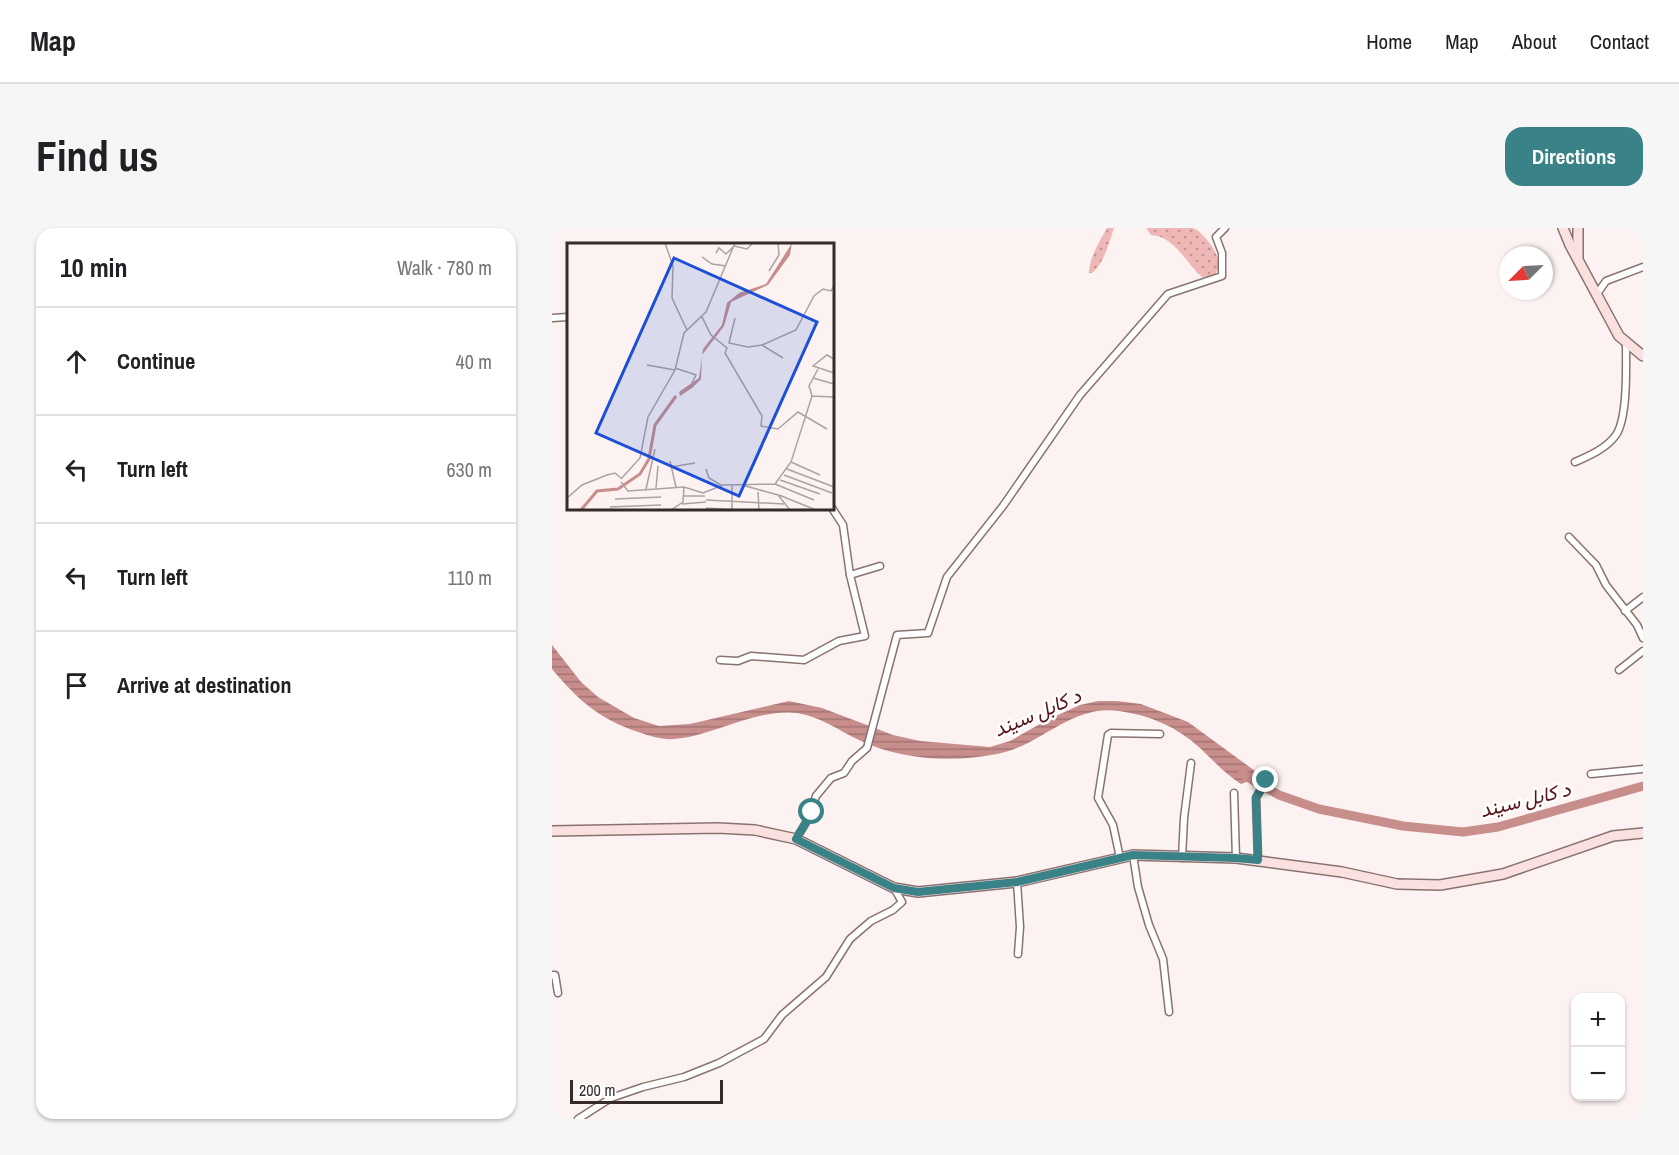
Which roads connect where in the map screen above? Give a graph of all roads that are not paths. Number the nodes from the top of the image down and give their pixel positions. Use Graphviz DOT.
graph roads {
  1 [pos="1225,228"];
  2 [pos="1563,228"];
  3 [pos="1578,228"];
  4 [pos="1578,259"];
  5 [pos="1643,267"];
  6 [pos="1597,294"];
  7 [pos="567,317"];
  8 [pos="552,318"];
  9 [pos="1626,343"];
  10 [pos="1643,356"];
  11 [pos="1575,462"];
  12 [pos="833,510"];
  13 [pos="1569,537"];
  14 [pos="879,566"];
  15 [pos="850,575"];
  16 [pos="1643,597"];
  17 [pos="1625,611"];
  18 [pos="1643,638"];
  19 [pos="1643,651"];
  20 [pos="720,660"];
  21 [pos="1619,670"];
  22 [pos="1160,734"];
  23 [pos="1191,763"];
  24 [pos="1643,769"];
  25 [pos="1591,774"];
  26 [pos="1266,780"];
  27 [pos="1234,793"];
  28 [pos="552,831"];
  29 [pos="1643,833"];
  30 [pos="796,839"];
  31 [pos="1133,855"];
  32 [pos="1120,858"];
  33 [pos="1182,858"];
  34 [pos="1236,858"];
  35 [pos="1258,860"];
  36 [pos="1017,882"];
  37 [pos="894,888"];
  38 [pos="1018,954"];
  39 [pos="552,975"];
  40 [pos="558,993"];
  41 [pos="1169,1012"];
  42 [pos="578,1119"];
  1 -- 30 [label="street"];
  2 -- 4 [label="main road"];
  3 -- 4 [label="main road"];
  4 -- 6 [label="main road"];
  5 -- 6 [label="street"];
  6 -- 9 [label="main road"];
  7 -- 8 [label="street"];
  9 -- 10 [label="main road"];
  9 -- 11 [label="street"];
  12 -- 15 [label="street"];
  13 -- 17 [label="street"];
  14 -- 15 [label="street"];
  15 -- 20 [label="street"];
  16 -- 17 [label="street"];
  17 -- 18 [label="street"];
  19 -- 21 [label="street"];
  22 -- 32 [label="street"];
  23 -- 33 [label="street"];
  24 -- 25 [label="street"];
  26 -- 35 [label="street"];
  27 -- 34 [label="street"];
  28 -- 30 [label="main road"];
  29 -- 35 [label="main road"];
  30 -- 37 [label="main road"];
  31 -- 32 [label="main road"];
  31 -- 33 [label="main road"];
  31 -- 41 [label="street"];
  32 -- 36 [label="main road"];
  33 -- 34 [label="main road"];
  34 -- 35 [label="main road"];
  36 -- 37 [label="main road"];
  36 -- 38 [label="street"];
  37 -- 42 [label="street"];
  39 -- 40 [label="street"];
}
